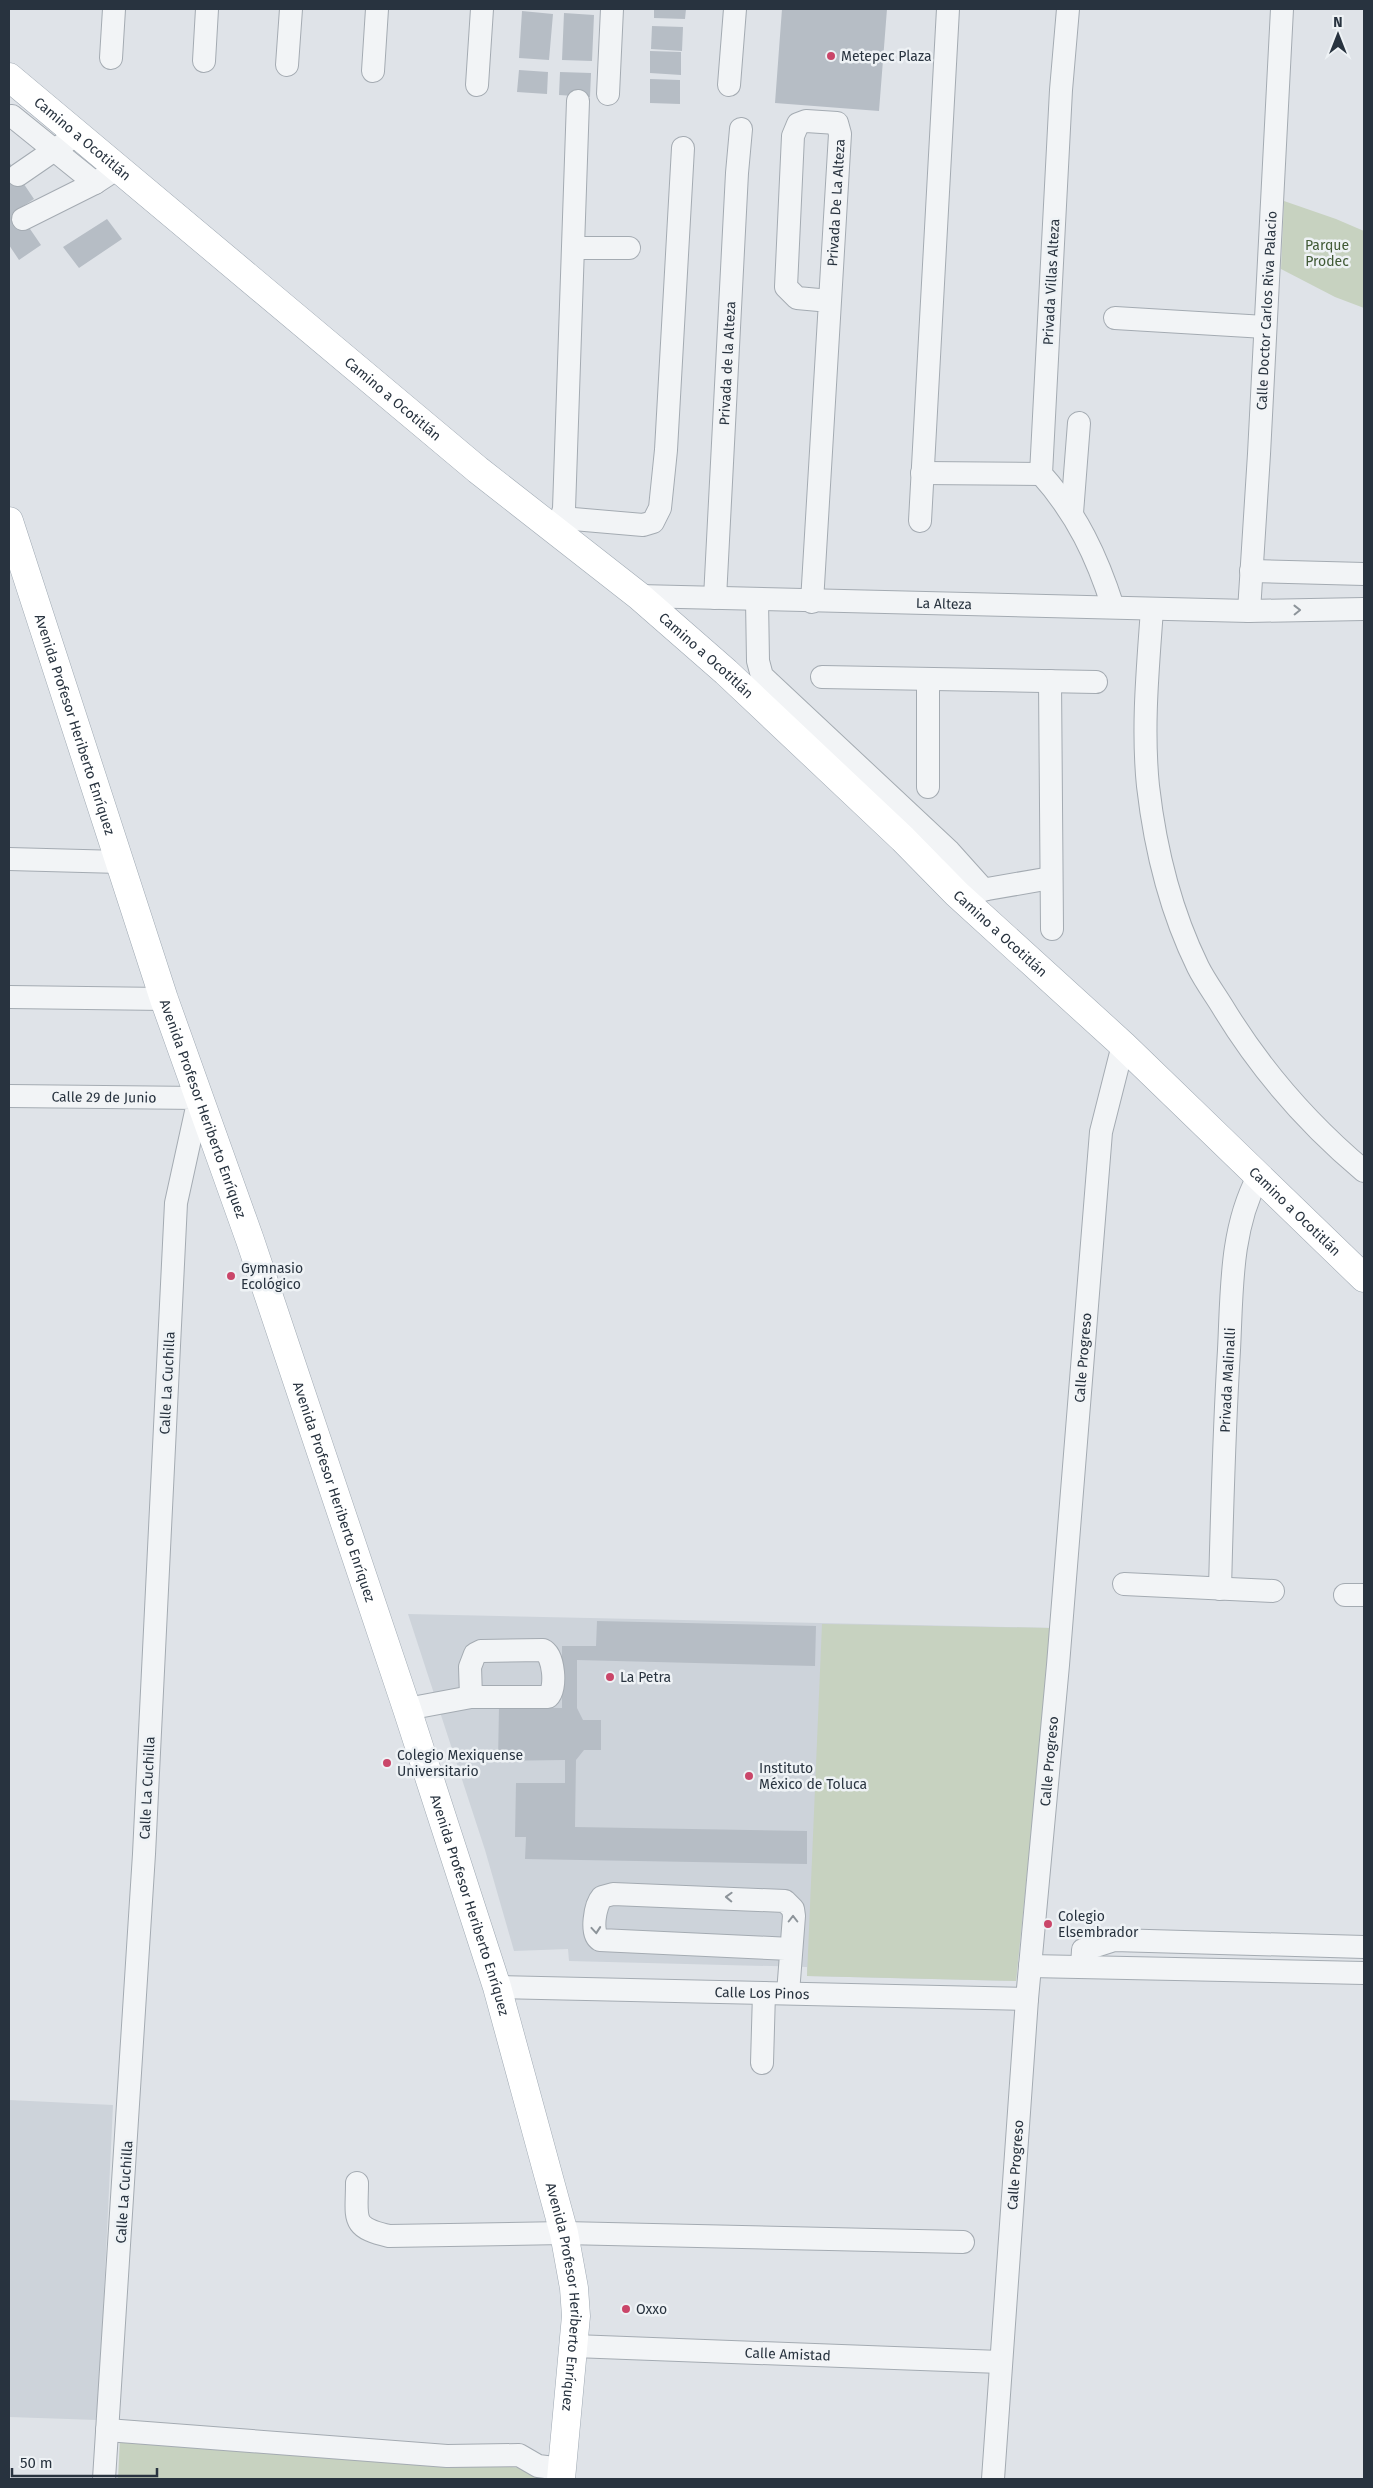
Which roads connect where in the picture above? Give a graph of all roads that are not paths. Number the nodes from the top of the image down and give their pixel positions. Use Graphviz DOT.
graph roads {
  1 [pos="114,9"];
  2 [pos="207,9"];
  3 [pos="291,9"];
  4 [pos="377,9"];
  5 [pos="482,9"];
  6 [pos="612,9"];
  7 [pos="735,9"];
  8 [pos="948,9"];
  9 [pos="1068,9"];
  10 [pos="1282,9"];
  11 [pos="111,58"];
  12 [pos="204,61"];
  13 [pos="287,65"];
  14 [pos="373,71"];
  15 [pos="9,77"];
  16 [pos="477,85"];
  17 [pos="729,85"];
  18 [pos="608,94"];
  19 [pos="32,95"];
  20 [pos="578,101"];
  21 [pos="10,117"];
  22 [pos="741,129"];
  23 [pos="76,133"];
  24 [pos="683,148"];
  25 [pos="55,151"];
  26 [pos="118,168"];
  27 [pos="18,175"];
  28 [pos="95,183"];
  29 [pos="23,219"];
  30 [pos="574,248"];
  31 [pos="629,248"];
  32 [pos="830,301"];
  33 [pos="1115,318"];
  34 [pos="1265,327"];
  35 [pos="1078,423"];
  36 [pos="922,473"];
  37 [pos="1041,474"];
  38 [pos="1072,512"];
  39 [pos="9,521"];
  40 [pos="920,521"];
  41 [pos="559,525"];
  42 [pos="1251,571"];
  43 [pos="1364,574"];
  44 [pos="639,596"];
  45 [pos="715,598"];
  46 [pos="757,600"];
  47 [pos="812,602"];
  48 [pos="1113,607"];
  49 [pos="1152,608"];
  50 [pos="1364,609"];
  51 [pos="1249,611"];
  52 [pos="822,677"];
  53 [pos="928,679"];
  54 [pos="1050,681"];
  55 [pos="1096,682"];
  56 [pos="928,787"];
  57 [pos="9,859"];
  58 [pos="120,862"];
  59 [pos="1051,878"];
  60 [pos="984,890"];
  61 [pos="957,894"];
  62 [pos="1052,929"];
  63 [pos="9,997"];
  64 [pos="164,999"];
  65 [pos="1123,1045"];
  66 [pos="9,1096"];
  67 [pos="199,1098"];
  68 [pos="1364,1171"];
  69 [pos="1258,1177"];
  70 [pos="1364,1278"];
  71 [pos="1124,1584"];
  72 [pos="1220,1589"];
  73 [pos="1273,1591"];
  74 [pos="471,1697"];
  75 [pos="407,1709"];
  76 [pos="1364,1946"];
  77 [pos="791,1949"];
  78 [pos="1030,1966"];
  79 [pos="1082,1967"];
  80 [pos="1364,1973"];
  81 [pos="497,1987"];
  82 [pos="764,1993"];
  83 [pos="788,1994"];
  84 [pos="1027,1999"];
  85 [pos="762,2063"];
  86 [pos="357,2183"];
  87 [pos="564,2233"];
  88 [pos="963,2242"];
  89 [pos="574,2346"];
  90 [pos="1000,2362"];
  91 [pos="107,2430"];
  92 [pos="562,2474"];
  93 [pos="104,2479"];
  94 [pos="993,2479"];
  1 -- 11 [label="street"];
  2 -- 12 [label="street"];
  3 -- 13 [label="street"];
  4 -- 14 [label="street"];
  5 -- 16 [label="street"];
  6 -- 18 [label="street"];
  7 -- 17 [label="street"];
  8 -- 36 [label="street"];
  9 -- 37 [label="street, Privada Villas Alteza"];
  10 -- 34 [label="street, Calle Doctor Carlos Riva Palacio"];
  15 -- 19 [label="main road, Camino a Ocotitlán"];
  19 -- 21 [label="street"];
  19 -- 23 [label="main road, Camino a Ocotitlán"];
  20 -- 30 [label="street"];
  21 -- 25 [label="street"];
  22 -- 45 [label="street, Privada de la Alteza"];
  23 -- 25 [label="street"];
  23 -- 26 [label="main road, Camino a Ocotitlán"];
  24 -- 41 [label="street"];
  25 -- 27 [label="street"];
  25 -- 28 [label="street"];
  26 -- 28 [label="street"];
  26 -- 41 [label="main road, Camino a Ocotitlán"];
  28 -- 29 [label="street"];
  30 -- 31 [label="street"];
  30 -- 41 [label="street"];
  32 -- 32 [label="street, Privada De La Alteza"];
  32 -- 47 [label="street"];
  33 -- 34 [label="street"];
  34 -- 42 [label="street, Calle Doctor Carlos Riva Palacio"];
  35 -- 38 [label="street"];
  36 -- 37 [label="street"];
  36 -- 40 [label="street"];
  37 -- 38 [label="street"];
  38 -- 48 [label="street"];
  39 -- 58 [label="main road, Avenida Profesor Heriberto Enríquez"];
  41 -- 44 [label="main road, Camino a Ocotitlán"];
  42 -- 43 [label="street"];
  42 -- 51 [label="street, Calle Doctor Carlos Riva Palacio"];
  44 -- 45 [label="street, La Alteza"];
  44 -- 61 [label="main road, Camino a Ocotitlán"];
  45 -- 46 [label="street, La Alteza"];
  46 -- 47 [label="street, La Alteza"];
  46 -- 60 [label="street"];
  47 -- 48 [label="street, La Alteza"];
  48 -- 49 [label="street, La Alteza"];
  49 -- 51 [label="street, La Alteza"];
  49 -- 68 [label="street"];
  51 -- 50 [label="street, La Alteza, one-way"];
  52 -- 53 [label="street"];
  53 -- 54 [label="street"];
  53 -- 56 [label="street"];
  54 -- 55 [label="street"];
  54 -- 59 [label="street"];
  57 -- 58 [label="street"];
  58 -- 64 [label="main road, Avenida Profesor Heriberto Enríquez"];
  59 -- 60 [label="street"];
  59 -- 62 [label="street"];
  60 -- 61 [label="street"];
  61 -- 65 [label="main road, Camino a Ocotitlán"];
  63 -- 64 [label="street"];
  64 -- 67 [label="main road, Avenida Profesor Heriberto Enríquez"];
  65 -- 69 [label="main road, Camino a Ocotitlán"];
  65 -- 78 [label="street, Calle Progreso"];
  66 -- 67 [label="street, Calle 29 de Junio"];
  67 -- 75 [label="main road, Avenida Profesor Heriberto Enríquez"];
  67 -- 91 [label="street, Calle La Cuchilla"];
  69 -- 70 [label="main road, Camino a Ocotitlán"];
  69 -- 72 [label="street, Privada Malinalli"];
  71 -- 72 [label="street"];
  72 -- 73 [label="street"];
  74 -- 75 [label="street"];
  75 -- 81 [label="main road, Avenida Profesor Heriberto Enríquez"];
  76 -- 79 [label="street"];
  77 -- 77 [label="street, one-way"];
  77 -- 83 [label="street"];
  78 -- 79 [label="street"];
  78 -- 84 [label="street, Calle Progreso"];
  79 -- 80 [label="street"];
  81 -- 82 [label="street, Calle Los Pinos"];
  81 -- 87 [label="main road, Avenida Profesor Heriberto Enríquez"];
  82 -- 83 [label="street, Calle Los Pinos"];
  82 -- 85 [label="street"];
  83 -- 84 [label="street, Calle Los Pinos"];
  84 -- 90 [label="street, Calle Progreso"];
  86 -- 87 [label="street"];
  87 -- 88 [label="street"];
  87 -- 89 [label="main road, Avenida Profesor Heriberto Enríquez"];
  89 -- 90 [label="street, Calle Amistad"];
  89 -- 92 [label="main road, Avenida Profesor Heriberto Enríquez"];
  90 -- 94 [label="street, Calle Progreso"];
  91 -- 92 [label="street"];
  91 -- 93 [label="street, Calle La Cuchilla"];
}
